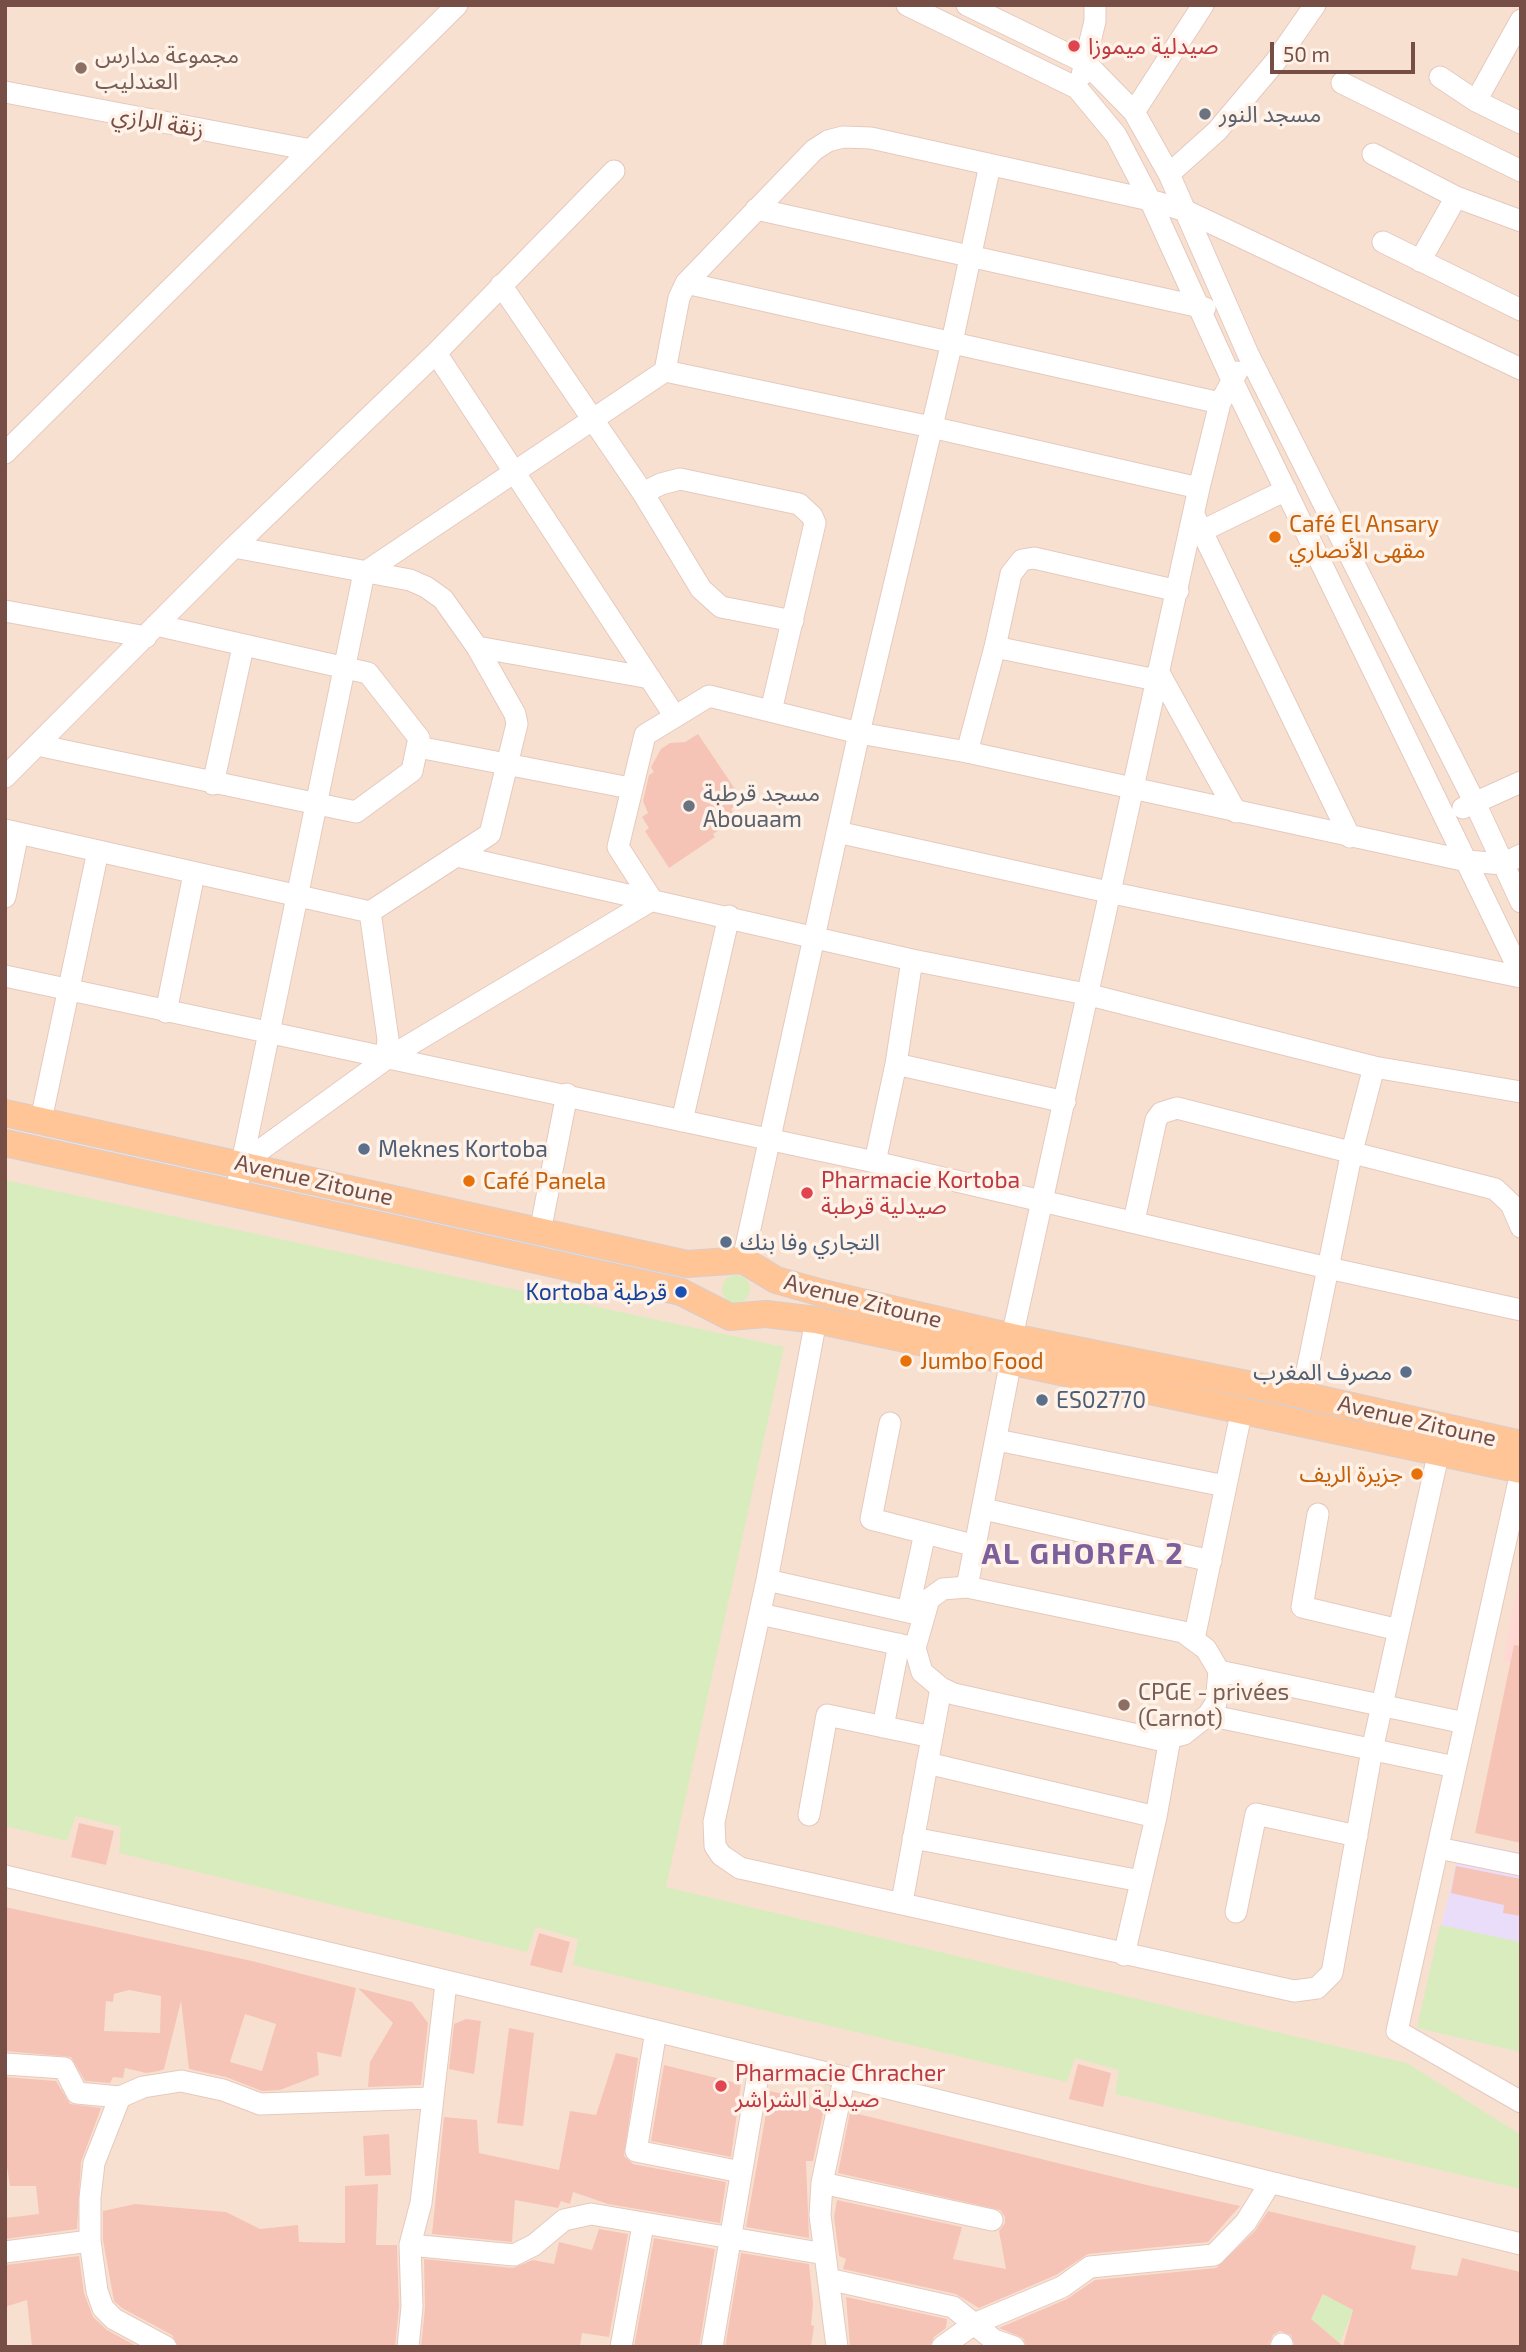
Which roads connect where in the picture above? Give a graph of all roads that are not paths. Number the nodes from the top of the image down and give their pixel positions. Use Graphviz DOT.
graph roads {
  1 [pos="457,5"];
  2 [pos="907,5"];
  3 [pos="967,5"];
  4 [pos="1203,5"];
  5 [pos="1315,5"];
  6 [pos="1099,10"];
  7 [pos="1009,14"];
  8 [pos="1521,20"];
  9 [pos="1086,63"];
  10 [pos="1440,77"];
  11 [pos="1342,83"];
  12 [pos="1077,88"];
  13 [pos="5,92"];
  14 [pos="1476,101"];
  15 [pos="1134,112"];
  16 [pos="1521,123"];
  17 [pos="311,150"];
  18 [pos="1373,154"];
  19 [pos="990,165"];
  20 [pos="614,171"];
  21 [pos="1521,171"];
  22 [pos="1169,174"];
  23 [pos="1456,197"];
  24 [pos="1150,200"];
  25 [pos="756,209"];
  26 [pos="1186,211"];
  27 [pos="1521,221"];
  28 [pos="1383,242"];
  29 [pos="970,257"];
  30 [pos="1420,261"];
  31 [pos="685,283"];
  32 [pos="500,285"];
  33 [pos="1198,306"];
  34 [pos="1521,310"];
  35 [pos="1231,314"];
  36 [pos="953,342"];
  37 [pos="436,353"];
  38 [pos="1248,354"];
  39 [pos="1519,363"];
  40 [pos="665,371"];
  41 [pos="1232,380"];
  42 [pos="1220,403"];
  43 [pos="594,421"];
  44 [pos="931,427"];
  45 [pos="5,453"];
  46 [pos="514,473"];
  47 [pos="1199,488"];
  48 [pos="1286,490"];
  49 [pos="643,494"];
  50 [pos="1198,523"];
  51 [pos="234,547"];
  52 [pos="364,573"];
  53 [pos="1178,591"];
  54 [pos="5,611"];
  55 [pos="793,621"];
  56 [pos="151,631"];
  57 [pos="243,647"];
  58 [pos="477,647"];
  59 [pos="995,647"];
  60 [pos="346,670"];
  61 [pos="1157,676"];
  62 [pos="650,678"];
  63 [pos="772,711"];
  64 [pos="674,715"];
  65 [pos="859,733"];
  66 [pos="37,745"];
  67 [pos="418,747"];
  68 [pos="967,752"];
  69 [pos="507,763"];
  70 [pos="5,777"];
  71 [pos="1521,782"];
  72 [pos="213,784"];
  73 [pos="630,788"];
  74 [pos="1132,790"];
  75 [pos="1475,803"];
  76 [pos="318,805"];
  77 [pos="1236,812"];
  78 [pos="1444,814"];
  79 [pos="12,832"];
  80 [pos="837,832"];
  81 [pos="1350,838"];
  82 [pos="98,850"];
  83 [pos="457,856"];
  84 [pos="1512,860"];
  85 [pos="1467,861"];
  86 [pos="194,874"];
  87 [pos="1108,892"];
  88 [pos="299,896"];
  89 [pos="5,897"];
  90 [pos="652,900"];
  91 [pos="1521,902"];
  92 [pos="370,912"];
  93 [pos="729,916"];
  94 [pos="814,937"];
  95 [pos="912,960"];
  96 [pos="1521,975"];
  97 [pos="5,976"];
  98 [pos="68,989"];
  99 [pos="1086,994"];
  100 [pos="166,1012"];
  101 [pos="269,1033"];
  102 [pos="386,1059"];
  103 [pos="896,1064"];
  104 [pos="1374,1067"];
  105 [pos="1521,1092"];
  106 [pos="567,1094"];
  107 [pos="1065,1102"];
  108 [pos="5,1113"];
  109 [pos="41,1120"];
  110 [pos="682,1121"];
  111 [pos="769,1140"];
  112 [pos="5,1143"];
  113 [pos="1352,1151"];
  114 [pos="875,1162"];
  115 [pos="241,1164"];
  116 [pos="236,1192"];
  117 [pos="1045,1199"];
  118 [pos="1135,1221"];
  119 [pos="1521,1227"];
  120 [pos="540,1232"];
  121 [pos="742,1264"];
  122 [pos="1328,1268"];
  123 [pos="1521,1310"];
  124 [pos="720,1313"];
  125 [pos="748,1316"];
  126 [pos="816,1320"];
  127 [pos="1012,1348"];
  128 [pos="1302,1395"];
  129 [pos="1242,1409"];
  130 [pos="890,1423"];
  131 [pos="997,1440"];
  132 [pos="1521,1444"];
  133 [pos="1439,1451"];
  134 [pos="1521,1471"];
  135 [pos="1225,1486"];
  136 [pos="984,1509"];
  137 [pos="1318,1514"];
  138 [pos="925,1533"];
  139 [pos="976,1546"];
  140 [pos="1211,1561"];
  141 [pos="767,1580"];
  142 [pos="967,1587"];
  143 [pos="915,1613"];
  144 [pos="760,1614"];
  145 [pos="1399,1630"];
  146 [pos="1194,1639"];
  147 [pos="907,1646"];
  148 [pos="1219,1671"];
  149 [pos="941,1688"];
  150 [pos="1382,1706"];
  151 [pos="1208,1715"];
  152 [pos="1465,1723"];
  153 [pos="883,1727"];
  154 [pos="932,1737"];
  155 [pos="1170,1738"];
  156 [pos="1373,1750"];
  157 [pos="927,1763"];
  158 [pos="1455,1767"];
  159 [pos="809,1815"];
  160 [pos="1156,1817"];
  161 [pos="1357,1836"];
  162 [pos="914,1838"];
  163 [pos="1438,1848"];
  164 [pos="1521,1865"];
  165 [pos="5,1877"];
  166 [pos="1141,1881"];
  167 [pos="902,1902"];
  168 [pos="1236,1912"];
  169 [pos="1124,1955"];
  170 [pos="446,1983"];
  171 [pos="656,2031"];
  172 [pos="761,2057"];
  173 [pos="5,2064"];
  174 [pos="844,2079"];
  175 [pos="120,2097"];
  176 [pos="431,2098"];
  177 [pos="1521,2102"];
  178 [pos="741,2172"];
  179 [pos="822,2183"];
  180 [pos="1270,2183"];
  181 [pos="992,2220"];
  182 [pos="643,2225"];
  183 [pos="730,2238"];
  184 [pos="90,2241"];
  185 [pos="1521,2244"];
  186 [pos="410,2245"];
  187 [pos="5,2252"];
  188 [pos="825,2254"];
  189 [pos="828,2279"];
  190 [pos="974,2324"];
  191 [pos="166,2347"];
  192 [pos="408,2347"];
  193 [pos="621,2347"];
  194 [pos="712,2347"];
  195 [pos="838,2347"];
  196 [pos="942,2347"];
  197 [pos="1014,2347"];
  1 -- 17 [label="street"];
  2 -- 12 [label="street"];
  3 -- 7 [label="street"];
  4 -- 15 [label="street"];
  5 -- 22 [label="street"];
  6 -- 9 [label="street"];
  7 -- 9 [label="street"];
  8 -- 14 [label="street"];
  9 -- 12 [label="street"];
  9 -- 15 [label="street"];
  10 -- 14 [label="street"];
  11 -- 21 [label="street"];
  12 -- 24 [label="street"];
  13 -- 17 [label="street, زنقة الرازي"];
  14 -- 16 [label="street"];
  15 -- 22 [label="street"];
  17 -- 45 [label="street"];
  18 -- 23 [label="street"];
  19 -- 24 [label="street"];
  19 -- 25 [label="street"];
  19 -- 29 [label="street"];
  20 -- 32 [label="street"];
  22 -- 26 [label="street"];
  23 -- 27 [label="street"];
  23 -- 30 [label="street"];
  24 -- 26 [label="street"];
  24 -- 33 [label="street"];
  25 -- 29 [label="street"];
  25 -- 31 [label="street"];
  26 -- 35 [label="street"];
  26 -- 39 [label="street"];
  28 -- 30 [label="street"];
  29 -- 33 [label="street"];
  29 -- 36 [label="street"];
  30 -- 34 [label="street"];
  31 -- 36 [label="street"];
  31 -- 40 [label="street"];
  32 -- 37 [label="street"];
  32 -- 43 [label="street"];
  33 -- 35 [label="street"];
  33 -- 41 [label="street"];
  35 -- 38 [label="street"];
  36 -- 42 [label="street"];
  36 -- 44 [label="street"];
  37 -- 46 [label="street"];
  37 -- 51 [label="street"];
  38 -- 41 [label="street"];
  38 -- 75 [label="street"];
  40 -- 43 [label="street"];
  40 -- 44 [label="street"];
  41 -- 42 [label="street"];
  41 -- 48 [label="street"];
  42 -- 47 [label="street"];
  43 -- 46 [label="street"];
  43 -- 49 [label="street"];
  44 -- 47 [label="street"];
  44 -- 65 [label="street"];
  46 -- 52 [label="street"];
  46 -- 62 [label="street"];
  47 -- 50 [label="street"];
  48 -- 50 [label="street"];
  48 -- 78 [label="street"];
  49 -- 55 [label="street"];
  49 -- 55 [label="street"];
  50 -- 53 [label="street"];
  50 -- 81 [label="street"];
  51 -- 52 [label="street"];
  51 -- 56 [label="street"];
  52 -- 58 [label="street"];
  52 -- 60 [label="street"];
  53 -- 59 [label="street"];
  53 -- 61 [label="street"];
  54 -- 56 [label="street"];
  55 -- 63 [label="street"];
  56 -- 57 [label="street"];
  56 -- 66 [label="street"];
  57 -- 60 [label="street"];
  57 -- 72 [label="street"];
  58 -- 62 [label="street"];
  58 -- 69 [label="street"];
  59 -- 61 [label="street"];
  59 -- 68 [label="street"];
  60 -- 67 [label="street"];
  60 -- 76 [label="street"];
  61 -- 74 [label="street"];
  61 -- 77 [label="street"];
  62 -- 64 [label="street"];
  63 -- 64 [label="street"];
  63 -- 65 [label="street"];
  64 -- 73 [label="street"];
  65 -- 68 [label="street"];
  65 -- 80 [label="street"];
  66 -- 70 [label="street"];
  66 -- 72 [label="street"];
  67 -- 69 [label="street"];
  67 -- 76 [label="street"];
  68 -- 74 [label="street"];
  69 -- 73 [label="street"];
  69 -- 83 [label="street"];
  71 -- 75 [label="street"];
  72 -- 76 [label="street"];
  73 -- 90 [label="street"];
  74 -- 77 [label="street"];
  74 -- 87 [label="street"];
  75 -- 78 [label="street"];
  75 -- 84 [label="street"];
  76 -- 88 [label="street"];
  77 -- 81 [label="street"];
  78 -- 85 [label="street"];
  79 -- 82 [label="street"];
  79 -- 89 [label="street"];
  80 -- 87 [label="street"];
  80 -- 94 [label="street"];
  81 -- 85 [label="street"];
  82 -- 86 [label="street"];
  82 -- 98 [label="street"];
  83 -- 90 [label="street"];
  83 -- 92 [label="street"];
  84 -- 85 [label="street"];
  84 -- 91 [label="street"];
  85 -- 96 [label="street"];
  86 -- 88 [label="street"];
  86 -- 100 [label="street"];
  87 -- 96 [label="street"];
  87 -- 99 [label="street"];
  88 -- 92 [label="street"];
  88 -- 101 [label="street"];
  90 -- 93 [label="street"];
  90 -- 102 [label="street"];
  92 -- 102 [label="street"];
  93 -- 94 [label="street"];
  93 -- 110 [label="street"];
  94 -- 95 [label="street"];
  94 -- 111 [label="street"];
  95 -- 99 [label="street"];
  95 -- 103 [label="street"];
  97 -- 98 [label="street"];
  98 -- 100 [label="street"];
  98 -- 109 [label="street"];
  99 -- 104 [label="street"];
  99 -- 107 [label="street"];
  100 -- 101 [label="street"];
  101 -- 102 [label="street"];
  101 -- 115 [label="street"];
  102 -- 106 [label="street"];
  102 -- 115 [label="street"];
  103 -- 107 [label="street"];
  103 -- 114 [label="street"];
  104 -- 105 [label="street"];
  104 -- 113 [label="street"];
  106 -- 110 [label="street"];
  106 -- 120 [label="street"];
  107 -- 117 [label="street"];
  108 -- 109 [label="main road, Avenue Zitoune"];
  109 -- 115 [label="main road, Avenue Zitoune"];
  110 -- 111 [label="street"];
  111 -- 114 [label="street"];
  111 -- 121 [label="street"];
  112 -- 116 [label="main road, Avenue Zitoune"];
  113 -- 118 [label="street"];
  113 -- 119 [label="street"];
  113 -- 122 [label="street"];
  114 -- 117 [label="street"];
  115 -- 116 [label="street"];
  115 -- 120 [label="main road, Avenue Zitoune"];
  116 -- 124 [label="main road, Avenue Zitoune"];
  117 -- 118 [label="street"];
  117 -- 127 [label="street"];
  118 -- 122 [label="street"];
  120 -- 121 [label="main road, Avenue Zitoune"];
  121 -- 124 [label="main road"];
  121 -- 125 [label="main road"];
  121 -- 127 [label="main road, Avenue Zitoune"];
  122 -- 123 [label="street"];
  122 -- 128 [label="street"];
  124 -- 125 [label="main road, Avenue Zitoune"];
  125 -- 126 [label="main road, Avenue Zitoune"];
  126 -- 127 [label="main road, Avenue Zitoune"];
  126 -- 141 [label="street"];
  127 -- 128 [label="main road, Avenue Zitoune"];
  127 -- 129 [label="main road, Avenue Zitoune"];
  127 -- 131 [label="street"];
  128 -- 132 [label="main road, Avenue Zitoune"];
  129 -- 133 [label="main road, Avenue Zitoune"];
  129 -- 135 [label="street"];
  130 -- 138 [label="street"];
  131 -- 135 [label="street"];
  131 -- 136 [label="street"];
  133 -- 134 [label="main road, Avenue Zitoune"];
  133 -- 145 [label="street"];
  134 -- 152 [label="street"];
  135 -- 140 [label="street"];
  136 -- 139 [label="street"];
  136 -- 140 [label="street"];
  137 -- 145 [label="street"];
  138 -- 139 [label="street"];
  138 -- 143 [label="street"];
  139 -- 142 [label="street"];
  140 -- 146 [label="street"];
  141 -- 143 [label="street"];
  141 -- 144 [label="street"];
  142 -- 143 [label="street"];
  142 -- 146 [label="street"];
  143 -- 147 [label="street"];
  144 -- 147 [label="street"];
  144 -- 167 [label="street"];
  145 -- 150 [label="street"];
  146 -- 148 [label="street"];
  147 -- 149 [label="street"];
  147 -- 153 [label="street"];
  148 -- 150 [label="street"];
  148 -- 151 [label="street"];
  149 -- 154 [label="street"];
  149 -- 155 [label="street"];
  150 -- 152 [label="street"];
  150 -- 156 [label="street"];
  151 -- 155 [label="street"];
  151 -- 156 [label="street"];
  152 -- 158 [label="street"];
  153 -- 154 [label="street"];
  153 -- 159 [label="street"];
  154 -- 157 [label="street"];
  155 -- 160 [label="street"];
  156 -- 158 [label="street"];
  156 -- 161 [label="street"];
  157 -- 160 [label="street"];
  157 -- 162 [label="street"];
  158 -- 163 [label="street"];
  160 -- 166 [label="street"];
  161 -- 168 [label="street"];
  161 -- 169 [label="street"];
  162 -- 166 [label="street"];
  162 -- 167 [label="street"];
  163 -- 164 [label="street"];
  163 -- 177 [label="street"];
  165 -- 170 [label="street"];
  166 -- 169 [label="street"];
  167 -- 169 [label="street"];
  170 -- 171 [label="street"];
  170 -- 176 [label="street"];
  171 -- 172 [label="street"];
  171 -- 178 [label="street"];
  172 -- 174 [label="street"];
  172 -- 178 [label="street"];
  173 -- 175 [label="street"];
  174 -- 179 [label="street"];
  174 -- 180 [label="street"];
  175 -- 176 [label="street"];
  175 -- 184 [label="street"];
  176 -- 186 [label="street"];
  178 -- 183 [label="street"];
  179 -- 181 [label="street"];
  179 -- 188 [label="street"];
  180 -- 185 [label="street"];
  180 -- 190 [label="street"];
  182 -- 183 [label="street"];
  182 -- 186 [label="street"];
  182 -- 193 [label="street"];
  183 -- 188 [label="street"];
  183 -- 194 [label="street"];
  184 -- 187 [label="street"];
  184 -- 191 [label="street"];
  186 -- 192 [label="street"];
  188 -- 189 [label="street"];
  189 -- 190 [label="street"];
  189 -- 195 [label="street"];
  190 -- 196 [label="street"];
  190 -- 197 [label="street"];
}
